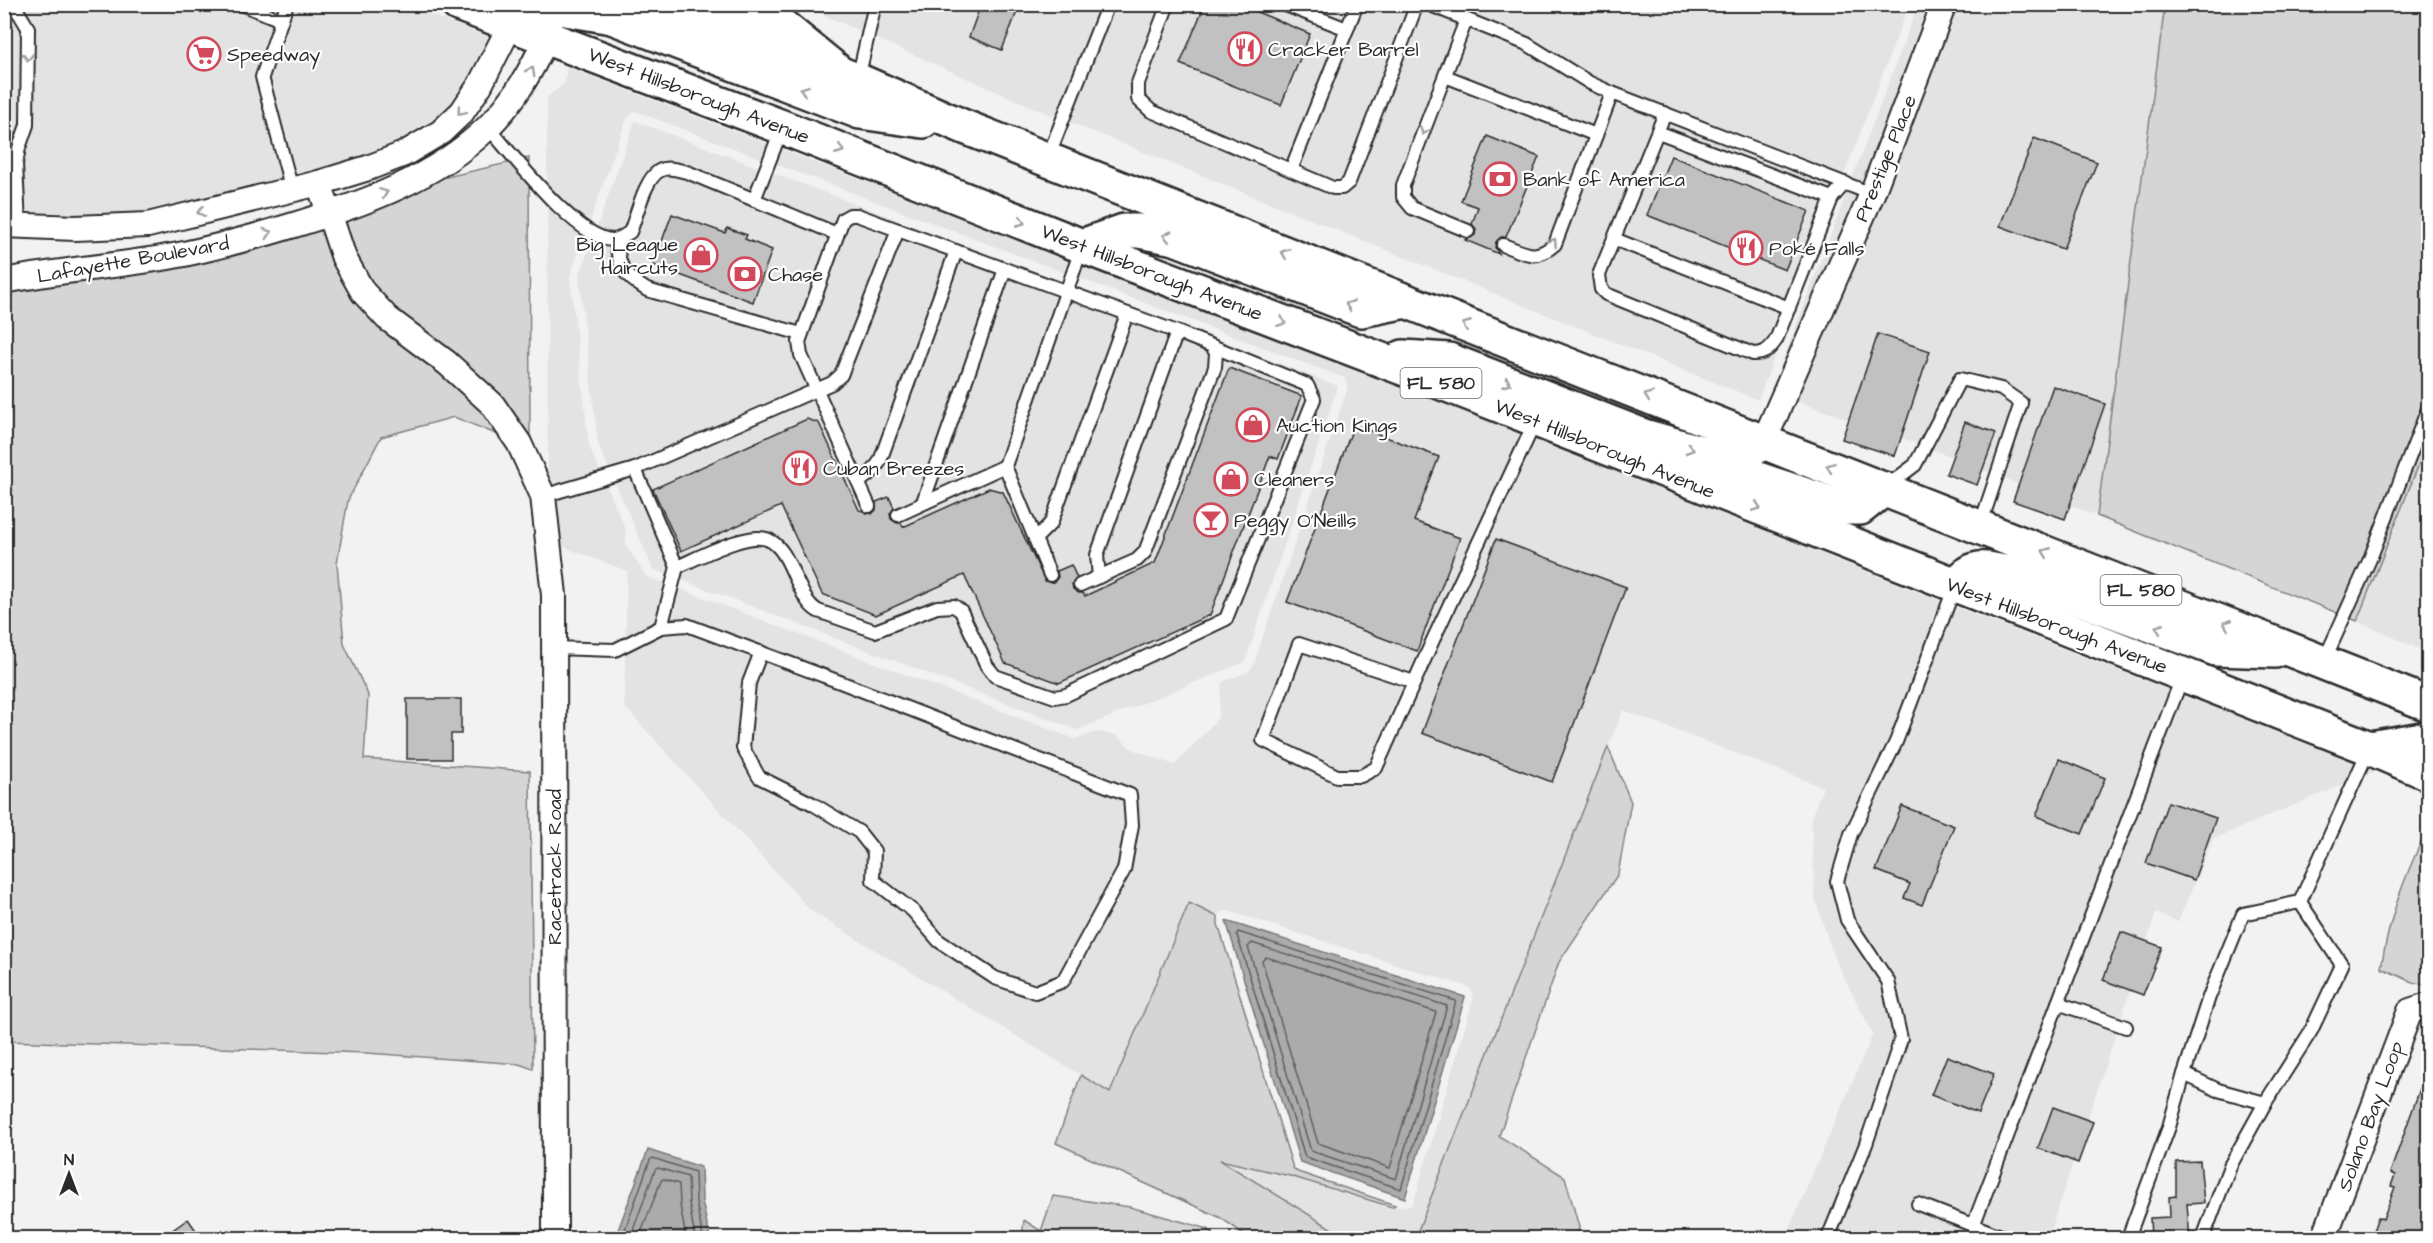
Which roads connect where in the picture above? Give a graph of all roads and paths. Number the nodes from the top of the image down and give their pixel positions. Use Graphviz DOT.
graph roads {
  1 [pos="10,4"];
  2 [pos="241,4"];
  3 [pos="287,4"];
  4 [pos="458,4"];
  5 [pos="650,4"];
  6 [pos="735,4"];
  7 [pos="875,4"];
  8 [pos="1108,4"];
  9 [pos="1167,4"];
  10 [pos="1283,4"];
  11 [pos="1357,4"];
  12 [pos="1417,4"];
  13 [pos="1428,4"];
  14 [pos="1944,4"];
  15 [pos="563,13"];
  16 [pos="514,14"];
  17 [pos="282,20"];
  18 [pos="1466,20"];
  19 [pos="1347,29"];
  20 [pos="1445,76"];
  21 [pos="848,77"];
  22 [pos="1612,93"];
  23 [pos="1665,113"];
  24 [pos="962,126"];
  25 [pos="488,127"];
  26 [pos="782,127"];
  27 [pos="1658,132"];
  28 [pos="1596,135"];
  29 [pos="1047,159"];
  30 [pos="1291,170"];
  31 [pos="319,183"];
  32 [pos="1845,183"];
  33 [pos="292,190"];
  34 [pos="1872,194"];
  35 [pos="1832,198"];
  36 [pos="754,200"];
  37 [pos="329,214"];
  38 [pos="12,225"];
  39 [pos="898,230"];
  40 [pos="1468,231"];
  41 [pos="837,234"];
  42 [pos="1614,239"];
  43 [pos="616,240"];
  44 [pos="1503,245"];
  45 [pos="1082,246"];
  46 [pos="956,251"];
  47 [pos="1005,269"];
  48 [pos="4,281"];
  49 [pos="1066,291"];
  50 [pos="1406,301"];
  51 [pos="1789,308"];
  52 [pos="1126,314"];
  53 [pos="1177,332"];
  54 [pos="801,334"];
  55 [pos="1212,346"];
  56 [pos="1369,355"];
  57 [pos="816,388"];
  58 [pos="2428,409"];
  59 [pos="1535,421"];
  60 [pos="1764,441"];
  61 [pos="1005,466"];
  62 [pos="635,469"];
  63 [pos="859,482"];
  64 [pos="1691,482"];
  65 [pos="1884,489"];
  66 [pos="543,496"];
  67 [pos="923,502"];
  68 [pos="870,506"];
  69 [pos="898,515"];
  70 [pos="1980,527"];
  71 [pos="1035,539"];
  72 [pos="676,567"];
  73 [pos="1050,574"];
  74 [pos="1099,577"];
  75 [pos="1080,585"];
  76 [pos="1956,585"];
  77 [pos="661,627"];
  78 [pos="554,648"];
  79 [pos="760,652"];
  80 [pos="2311,657"];
  81 [pos="2183,675"];
  82 [pos="1414,682"];
  83 [pos="2428,704"];
  84 [pos="2428,738"];
  85 [pos="2370,748"];
  86 [pos="2428,773"];
  87 [pos="2300,902"];
  88 [pos="2058,1003"];
  89 [pos="2428,1005"];
  90 [pos="2126,1028"];
  91 [pos="2184,1074"];
  92 [pos="2265,1103"];
  93 [pos="1918,1204"];
  94 [pos="1973,1226"];
  95 [pos="555,1239"];
  96 [pos="1828,1239"];
  97 [pos="2006,1239"];
  98 [pos="2128,1239"];
  99 [pos="2203,1239"];
  100 [pos="2324,1239"];
  1 -- 38 [label="lane, one-way"];
  2 -- 17 [label="lane"];
  3 -- 17 [label="lane"];
  4 -- 16 [label="main road, FL 580"];
  5 -- 21 [label="main road, FL 580"];
  6 -- 21 [label="main road"];
  7 -- 21 [label="lane"];
  8 -- 29 [label="lane"];
  9 -- 30 [label="lane"];
  10 -- 19 [label="lane"];
  11 -- 19 [label="lane"];
  12 -- 30 [label="lane"];
  13 -- 18 [label="lane"];
  14 -- 34 [label="street, Prestige Place"];
  15 -- 16 [label="main road, West Hillsborough Avenue / FL 580"];
  24 -- 15 [label="main road, one-way"];
  25 -- 15 [label="street, Lafayette Boulevard, one-way"];
  15 -- 26 [label="main road, West Hillsborough Avenue / FL 580"];
  16 -- 31 [label="street, Lafayette Boulevard, one-way"];
  17 -- 33 [label="lane"];
  18 -- 20 [label="lane"];
  18 -- 22 [label="lane"];
  19 -- 30 [label="lane"];
  20 -- 28 [label="lane"];
  20 -- 40 [label="lane, one-way"];
  21 -- 24 [label="main road, FL 580"];
  22 -- 23 [label="lane"];
  22 -- 28 [label="lane"];
  23 -- 27 [label="lane"];
  23 -- 32 [label="lane"];
  24 -- 29 [label="main road, FL 580"];
  37 -- 25 [label="street, Lafayette Boulevard, one-way"];
  25 -- 43 [label="lane"];
  26 -- 36 [label="lane"];
  26 -- 45 [label="main road, West Hillsborough Avenue / FL 580, one-way"];
  27 -- 35 [label="lane"];
  27 -- 42 [label="lane"];
  44 -- 28 [label="lane, one-way"];
  50 -- 29 [label="main road, FL 580, one-way"];
  31 -- 33 [label="street, Lafayette Boulevard"];
  31 -- 37 [label="street"];
  32 -- 34 [label="lane"];
  32 -- 35 [label="lane"];
  33 -- 38 [label="street, Lafayette Boulevard, one-way"];
  34 -- 60 [label="street, Prestige Place"];
  35 -- 51 [label="lane"];
  36 -- 41 [label="lane"];
  36 -- 43 [label="lane"];
  48 -- 37 [label="street, Lafayette Boulevard, one-way"];
  37 -- 66 [label="street"];
  39 -- 41 [label="lane"];
  39 -- 46 [label="lane"];
  39 -- 57 [label="lane"];
  41 -- 54 [label="lane"];
  42 -- 51 [label="lane"];
  42 -- 51 [label="lane"];
  43 -- 54 [label="lane"];
  45 -- 49 [label="lane"];
  50 -- 45 [label="main road, one-way"];
  45 -- 56 [label="main road, West Hillsborough Avenue / FL 580, one-way"];
  46 -- 47 [label="lane"];
  46 -- 63 [label="lane"];
  47 -- 49 [label="lane"];
  47 -- 67 [label="lane"];
  49 -- 52 [label="lane"];
  49 -- 61 [label="lane"];
  60 -- 50 [label="main road, FL 580, one-way"];
  52 -- 53 [label="lane"];
  52 -- 71 [label="lane"];
  53 -- 55 [label="lane"];
  53 -- 74 [label="lane"];
  54 -- 57 [label="lane"];
  55 -- 72 [label="lane"];
  55 -- 74 [label="lane"];
  56 -- 59 [label="main road, West Hillsborough Avenue / FL 580"];
  56 -- 60 [label="main road, one-way"];
  57 -- 62 [label="lane"];
  57 -- 63 [label="lane"];
  58 -- 80 [label="lane"];
  59 -- 64 [label="main road, West Hillsborough Avenue / FL 580"];
  59 -- 82 [label="lane"];
  65 -- 60 [label="main road, FL 580, one-way"];
  61 -- 67 [label="lane"];
  61 -- 71 [label="lane"];
  62 -- 66 [label="lane"];
  62 -- 72 [label="lane"];
  63 -- 68 [label="lane"];
  64 -- 65 [label="main road"];
  64 -- 76 [label="main road, West Hillsborough Avenue / FL 580, one-way"];
  65 -- 70 [label="main road, FL 580"];
  65 -- 70 [label="lane"];
  66 -- 78 [label="street, Racetrack Road"];
  67 -- 69 [label="lane"];
  80 -- 70 [label="main road, FL 580, one-way"];
  71 -- 73 [label="lane"];
  72 -- 77 [label="lane"];
  74 -- 75 [label="lane"];
  80 -- 76 [label="main road, one-way"];
  76 -- 81 [label="main road, West Hillsborough Avenue / FL 580"];
  76 -- 96 [label="lane"];
  77 -- 78 [label="lane"];
  77 -- 79 [label="lane"];
  78 -- 95 [label="street, Racetrack Road"];
  79 -- 79 [label="lane"];
  80 -- 83 [label="main road, FL 580"];
  81 -- 85 [label="main road, West Hillsborough Avenue / FL 580"];
  81 -- 88 [label="lane"];
  82 -- 82 [label="lane"];
  84 -- 85 [label="main road"];
  85 -- 86 [label="main road, West Hillsborough Avenue / FL 580"];
  85 -- 87 [label="lane"];
  87 -- 91 [label="lane"];
  87 -- 92 [label="lane"];
  88 -- 90 [label="lane"];
  88 -- 94 [label="lane"];
  89 -- 100 [label="street, Solano Bay Loop"];
  91 -- 92 [label="lane"];
  91 -- 98 [label="lane"];
  92 -- 99 [label="lane"];
  93 -- 94 [label="lane"];
  94 -- 97 [label="lane"];
}
